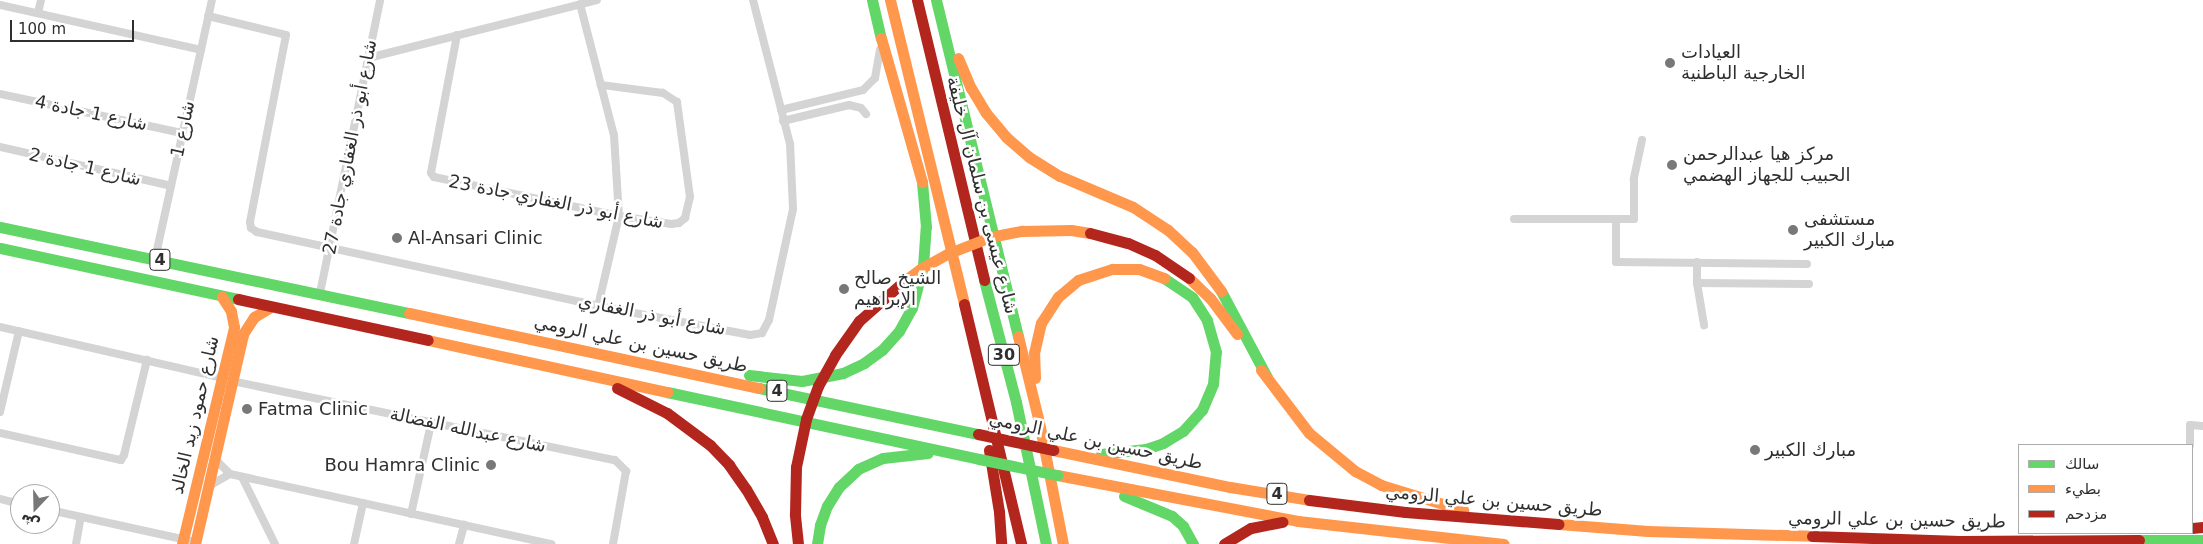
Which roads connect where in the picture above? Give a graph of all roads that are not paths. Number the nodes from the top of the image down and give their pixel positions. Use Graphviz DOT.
graph roads {
  1 [pos="41,0"];
  2 [pos="212,0"];
  3 [pos="380,0"];
  4 [pos="597,0"];
  5 [pos="753,0"];
  6 [pos="872,0"];
  7 [pos="886,0"];
  8 [pos="890,0"];
  9 [pos="917,0"];
  10 [pos="580,4"];
  11 [pos="937,4"];
  12 [pos="0,5"];
  13 [pos="38,13"];
  14 [pos="208,16"];
  15 [pos="457,35"];
  16 [pos="881,38"];
  17 [pos="201,50"];
  18 [pos="904,53"];
  19 [pos="368,58"];
  20 [pos="601,85"];
  21 [pos="0,94"];
  22 [pos="846,95"];
  23 [pos="781,110"];
  24 [pos="784,121"];
  25 [pos="182,133"];
  26 [pos="1642,140"];
  27 [pos="0,147"];
  28 [pos="171,186"];
  29 [pos="619,216"];
  30 [pos="1514,219"];
  31 [pos="1616,219"];
  32 [pos="0,227"];
  33 [pos="330,247"];
  34 [pos="0,248"];
  35 [pos="155,259"];
  36 [pos="1697,262"];
  37 [pos="1807,264"];
  38 [pos="1697,283"];
  39 [pos="1809,284"];
  40 [pos="320,293"];
  41 [pos="222,298"];
  42 [pos="598,306"];
  43 [pos="269,308"];
  44 [pos="1704,325"];
  45 [pos="0,327"];
  46 [pos="19,331"];
  47 [pos="973,339"];
  48 [pos="577,348"];
  49 [pos="147,360"];
  50 [pos="581,373"];
  51 [pos="1267,378"];
  52 [pos="228,380"];
  53 [pos="0,412"];
  54 [pos="1039,422"];
  55 [pos="431,424"];
  56 [pos="2203,426"];
  57 [pos="0,434"];
  58 [pos="2190,444"];
  59 [pos="951,453"];
  60 [pos="1077,455"];
  61 [pos="215,459"];
  62 [pos="230,474"];
  63 [pos="242,477"];
  64 [pos="1075,478"];
  65 [pos="209,486"];
  66 [pos="363,503"];
  67 [pos="1056,505"];
  68 [pos="60,512"];
  69 [pos="411,514"];
  70 [pos="81,517"];
  71 [pos="1503,520"];
  72 [pos="1298,521"];
  73 [pos="464,525"];
  74 [pos="2018,531"];
  75 [pos="1385,532"];
  76 [pos="1879,537"];
  77 [pos="2203,540"];
  78 [pos="183,542"];
  79 [pos="195,543"];
  80 [pos="76,544"];
  81 [pos="275,544"];
  82 [pos="354,544"];
  83 [pos="459,544"];
  84 [pos="551,544"];
  85 [pos="613,544"];
  86 [pos="773,544"];
  87 [pos="798,544"];
  88 [pos="817,544"];
  89 [pos="1001,544"];
  90 [pos="1021,544"];
  91 [pos="1046,544"];
  92 [pos="1063,544"];
  93 [pos="1069,544"];
  94 [pos="1193,544"];
  95 [pos="1224,544"];
  96 [pos="1434,544"];
  97 [pos="1504,544"];
  1 -- 13 [label="street"];
  2 -- 14 [label="street, شارع 1"];
  3 -- 19 [label="street, شارع أبو ذر الغفاري جادة 27"];
  4 -- 10 [label="street"];
  5 -- 23 [label="street, شارع أبو ذر الغفاري"];
  6 -- 16 [label="main road"];
  7 -- 18 [label="main road"];
  8 -- 18 [label="main road, 30"];
  9 -- 91 [label="main road, شارع عيسى بن سلمان آل خليفة / 30"];
  10 -- 15 [label="street"];
  10 -- 20 [label="street"];
  11 -- 51 [label="main road"];
  11 -- 54 [label="main road"];
  12 -- 13 [label="street"];
  13 -- 17 [label="street"];
  14 -- 17 [label="street, شارع 1"];
  14 -- 33 [label="street, شارع أبو ذر الغفاري"];
  15 -- 19 [label="street"];
  15 -- 29 [label="street, شارع أبو ذر الغفاري جادة 23"];
  16 -- 22 [label="street"];
  16 -- 48 [label="main road"];
  17 -- 25 [label="street, شارع 1"];
  18 -- 47 [label="main road, 30"];
  19 -- 33 [label="street, شارع أبو ذر الغفاري جادة 27"];
  20 -- 29 [label="street"];
  20 -- 29 [label="street, شارع أبو ذر الغفاري جادة 23"];
  21 -- 25 [label="street, شارع 1 جادة 4"];
  22 -- 23 [label="street"];
  22 -- 24 [label="street"];
  23 -- 24 [label="street, شارع أبو ذر الغفاري"];
  24 -- 42 [label="street, شارع أبو ذر الغفاري"];
  25 -- 28 [label="street, شارع 1"];
  26 -- 31 [label="street"];
  27 -- 28 [label="street, شارع 1 جادة 2"];
  28 -- 35 [label="street, شارع 1"];
  29 -- 42 [label="street"];
  30 -- 31 [label="street"];
  31 -- 36 [label="street"];
  32 -- 35 [label="main road, طريق حسين بن علي الرومي / 4"];
  33 -- 40 [label="street, شارع أبو ذر الغفاري جادة 27"];
  33 -- 42 [label="street, شارع أبو ذر الغفاري"];
  34 -- 41 [label="main road, 4"];
  35 -- 40 [label="main road, طريق حسين بن علي الرومي / 4"];
  36 -- 37 [label="street"];
  36 -- 38 [label="street"];
  38 -- 39 [label="street"];
  38 -- 44 [label="street"];
  40 -- 48 [label="main road, طريق حسين بن علي الرومي / 4"];
  41 -- 43 [label="main road, 4"];
  41 -- 52 [label="main road, شارع حمود زيد الخالد"];
  43 -- 50 [label="main road, 4"];
  43 -- 52 [label="main road, شارع حمود زيد الخالد"];
  45 -- 46 [label="street, شارع عبدالله الفضالة"];
  46 -- 49 [label="street, شارع عبدالله الفضالة"];
  46 -- 53 [label="street"];
  47 -- 89 [label="main road"];
  47 -- 90 [label="main road, 30"];
  48 -- 60 [label="main road, طريق حسين بن علي الرومي / 4, bridge"];
  49 -- 52 [label="street, شارع عبدالله الفضالة"];
  49 -- 57 [label="street"];
  50 -- 59 [label="main road, 4"];
  50 -- 86 [label="main road"];
  51 -- 71 [label="main road"];
  51 -- 87 [label="main road, bridge"];
  52 -- 55 [label="street, شارع عبدالله الفضالة"];
  52 -- 61 [label="main road, شارع حمود زيد الخالد"];
  52 -- 78 [label="main road, شارع حمود زيد الخالد"];
  54 -- 60 [label="main road"];
  54 -- 67 [label="main road"];
  55 -- 69 [label="street"];
  55 -- 85 [label="street, شارع عبدالله الفضالة"];
  56 -- 58 [label="street"];
  59 -- 64 [label="main road, 4, bridge"];
  59 -- 88 [label="main road"];
  60 -- 71 [label="main road, طريق حسين بن علي الرومي / 4"];
  61 -- 62 [label="street"];
  61 -- 65 [label="main road, شارع حمود زيد الخالد"];
  62 -- 63 [label="street"];
  62 -- 65 [label="street"];
  63 -- 66 [label="street"];
  63 -- 81 [label="street"];
  64 -- 72 [label="main road, 4"];
  64 -- 94 [label="main road"];
  65 -- 79 [label="main road, شارع حمود زيد الخالد"];
  66 -- 69 [label="street"];
  66 -- 82 [label="street"];
  67 -- 92 [label="main road"];
  67 -- 93 [label="main road"];
  68 -- 70 [label="street"];
  69 -- 73 [label="street"];
  70 -- 78 [label="street"];
  70 -- 80 [label="street"];
  71 -- 76 [label="main road, طريق حسين بن علي الرومي / 4"];
  72 -- 75 [label="main road, 4"];
  72 -- 95 [label="main road"];
  73 -- 83 [label="street"];
  73 -- 84 [label="street"];
  74 -- 76 [label="main road"];
  75 -- 96 [label="main road"];
  75 -- 97 [label="main road, 4"];
  76 -- 77 [label="main road, طريق حسين بن علي الرومي / 4"];
  78 -- 79 [label="street"];
}
